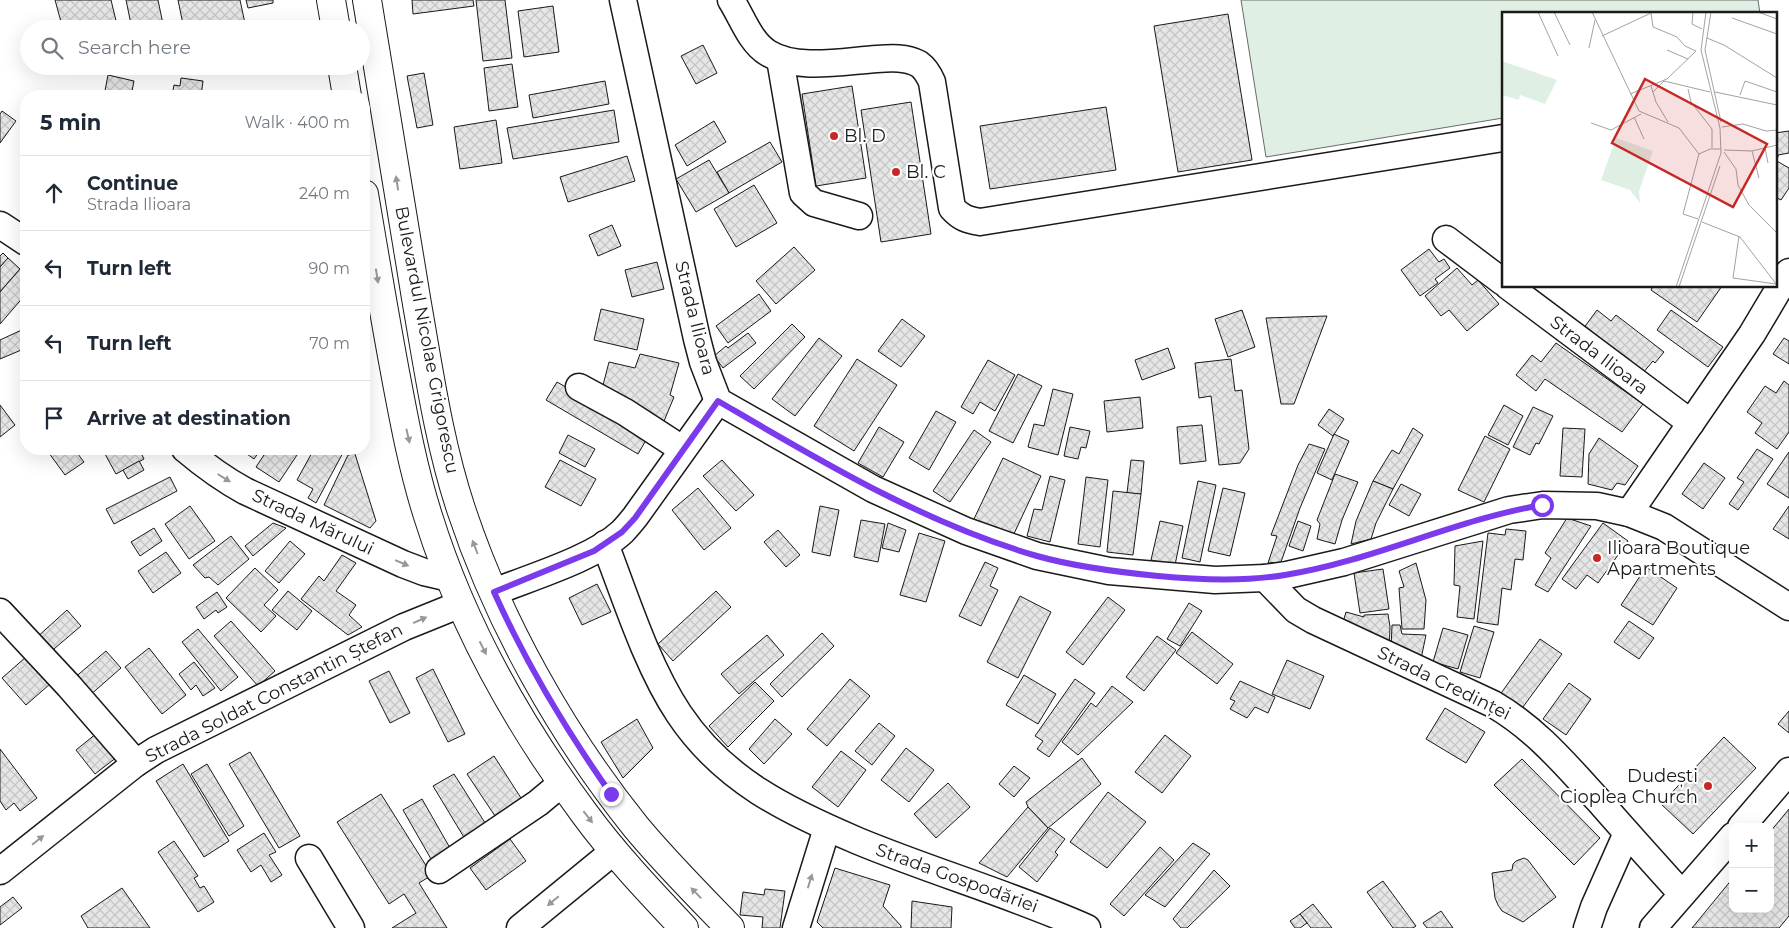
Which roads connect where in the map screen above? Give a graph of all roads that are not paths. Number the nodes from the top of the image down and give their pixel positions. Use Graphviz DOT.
graph roads {
  1 [pos="331,0"];
  2 [pos="367,0"];
  3 [pos="623,0"];
  4 [pos="730,0"];
  5 [pos="334,20"];
  6 [pos="780,59"];
  7 [pos="344,75"];
  8 [pos="346,90"];
  9 [pos="1502,138"];
  10 [pos="858,216"];
  11 [pos="0,225"];
  12 [pos="20,238"];
  13 [pos="1446,239"];
  14 [pos="370,258"];
  15 [pos="1789,272"];
  16 [pos="1502,281"];
  17 [pos="1511,288"];
  18 [pos="579,387"];
  19 [pos="718,401"];
  20 [pos="1691,423"];
  21 [pos="682,449"];
  22 [pos="192,455"];
  23 [pos="1629,513"];
  24 [pos="605,544"];
  25 [pos="450,578"];
  26 [pos="1265,578"];
  27 [pos="494,592"];
  28 [pos="461,604"];
  29 [pos="1789,607"];
  30 [pos="0,612"];
  31 [pos="136,763"];
  32 [pos="1789,771"];
  33 [pos="562,783"];
  34 [pos="1744,823"];
  35 [pos="827,828"];
  36 [pos="1627,833"];
  37 [pos="1729,841"];
  38 [pos="614,851"];
  39 [pos="309,858"];
  40 [pos="0,870"];
  41 [pos="438,870"];
  42 [pos="1682,894"];
  43 [pos="351,928"];
  44 [pos="520,928"];
  45 [pos="684,928"];
  46 [pos="730,928"];
  47 [pos="796,928"];
  48 [pos="1088,928"];
  49 [pos="1587,928"];
  50 [pos="1653,928"];
  1 -- 5 [label="main road"];
  27 -- 2 [label="main road, Bulevardul Nicolae Grigorescu, one-way"];
  3 -- 19 [label="street, Strada Ilioara"];
  4 -- 6 [label="street"];
  6 -- 9 [label="street"];
  6 -- 10 [label="street"];
  7 -- 8 [label="main road"];
  11 -- 12 [label="street"];
  13 -- 16 [label="street"];
  14 -- 25 [label="main road, Bulevardul Nicolae Grigorescu, one-way"];
  15 -- 20 [label="street"];
  17 -- 20 [label="street, Strada Ilioara"];
  18 -- 21 [label="street"];
  19 -- 21 [label="street"];
  19 -- 26 [label="street"];
  20 -- 23 [label="street"];
  21 -- 24 [label="street"];
  22 -- 25 [label="street, Strada Mărului, one-way"];
  23 -- 26 [label="street"];
  23 -- 29 [label="street"];
  24 -- 27 [label="street"];
  24 -- 35 [label="street, Strada Gospodăriei"];
  25 -- 28 [label="main road, Bulevardul Nicolae Grigorescu"];
  26 -- 36 [label="street, Strada Credinței"];
  27 -- 28 [label="main road"];
  46 -- 27 [label="main road, Bulevardul Nicolae Grigorescu, one-way"];
  31 -- 28 [label="street, Strada Soldat Constantin Ștefan, one-way"];
  28 -- 33 [label="main road, Bulevardul Nicolae Grigorescu, one-way"];
  30 -- 31 [label="street"];
  40 -- 31 [label="street, Strada Soldat Constantin Ștefan, one-way"];
  32 -- 34 [label="street"];
  33 -- 38 [label="main road, Bulevardul Nicolae Grigorescu, one-way"];
  33 -- 41 [label="street"];
  47 -- 35 [label="street, one-way"];
  35 -- 48 [label="street, Strada Gospodăriei"];
  36 -- 42 [label="street, Strada Credinței"];
  36 -- 49 [label="street"];
  37 -- 42 [label="street"];
  38 -- 44 [label="street, one-way"];
  38 -- 45 [label="main road, Bulevardul Nicolae Grigorescu"];
  39 -- 43 [label="street"];
  42 -- 50 [label="street"];
}
